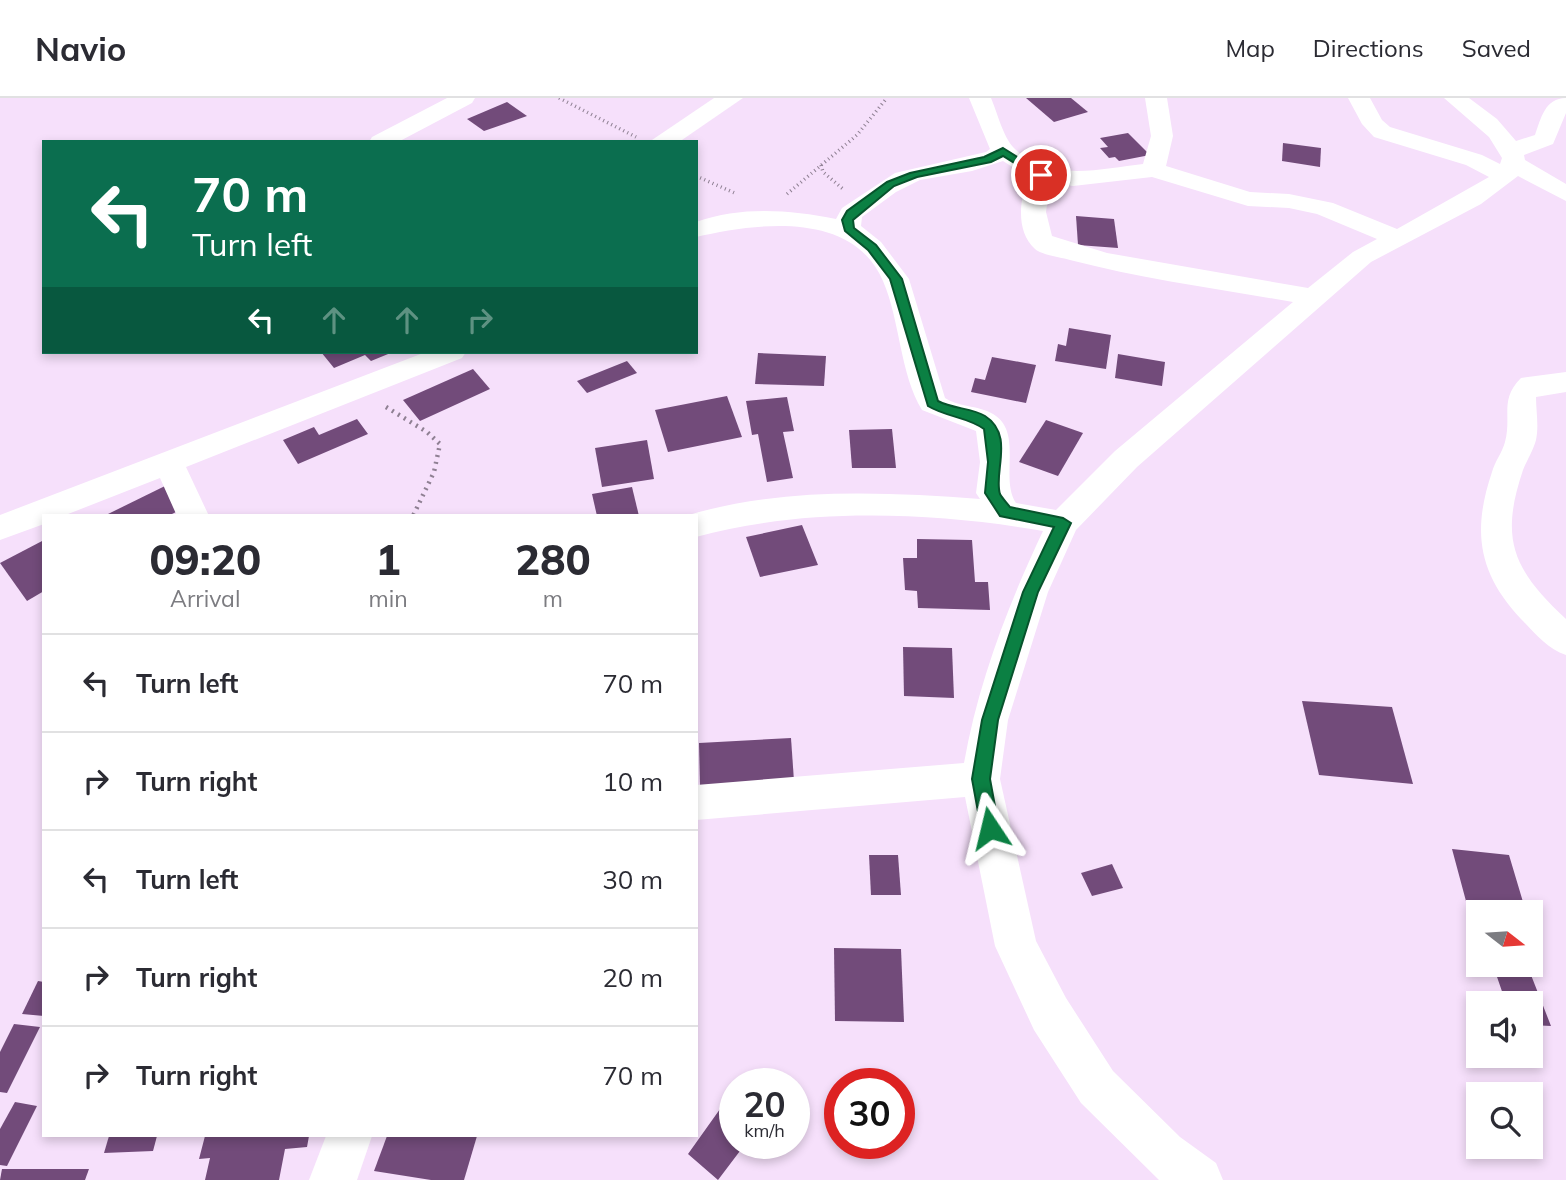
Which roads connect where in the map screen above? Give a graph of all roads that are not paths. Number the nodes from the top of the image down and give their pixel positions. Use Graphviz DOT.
graph roads {
  1 [pos="464,98"];
  2 [pos="732,98"];
  3 [pos="980,98"];
  4 [pos="1156,98"];
  5 [pos="1359,98"];
  6 [pos="1455,98"];
  7 [pos="1566,102"];
  8 [pos="384,140"];
  9 [pos="665,140"];
  10 [pos="1003,151"];
  11 [pos="1510,163"];
  12 [pos="1153,170"];
  13 [pos="1041,175"];
  14 [pos="1566,194"];
  15 [pos="698,229"];
  16 [pos="849,229"];
  17 [pos="1395,237"];
  18 [pos="1313,297"];
  19 [pos="447,354"];
  20 [pos="1566,382"];
  21 [pos="168,461"];
  22 [pos="1005,512"];
  23 [pos="192,514"];
  24 [pos="1063,523"];
  25 [pos="698,525"];
  26 [pos="0,528"];
  27 [pos="1566,641"];
  28 [pos="981,779"];
  29 [pos="698,803"];
  30 [pos="349,1137"];
  31 [pos="333,1180"];
  32 [pos="1199,1180"];
  1 -- 8 [label="street"];
  2 -- 9 [label="street"];
  3 -- 10 [label="street"];
  4 -- 12 [label="street"];
  5 -- 11 [label="street"];
  6 -- 11 [label="street"];
  7 -- 11 [label="street"];
  10 -- 13 [label="street"];
  10 -- 16 [label="street"];
  11 -- 14 [label="street"];
  11 -- 17 [label="street"];
  12 -- 13 [label="street"];
  12 -- 17 [label="street"];
  13 -- 18 [label="street"];
  15 -- 16 [label="street"];
  16 -- 22 [label="street"];
  17 -- 18 [label="street"];
  18 -- 24 [label="street"];
  19 -- 21 [label="street"];
  20 -- 27 [label="street"];
  21 -- 23 [label="street"];
  21 -- 26 [label="street"];
  22 -- 24 [label="street"];
  22 -- 25 [label="street"];
  24 -- 28 [label="street"];
  28 -- 29 [label="street"];
  28 -- 32 [label="street"];
  30 -- 31 [label="street"];
}
